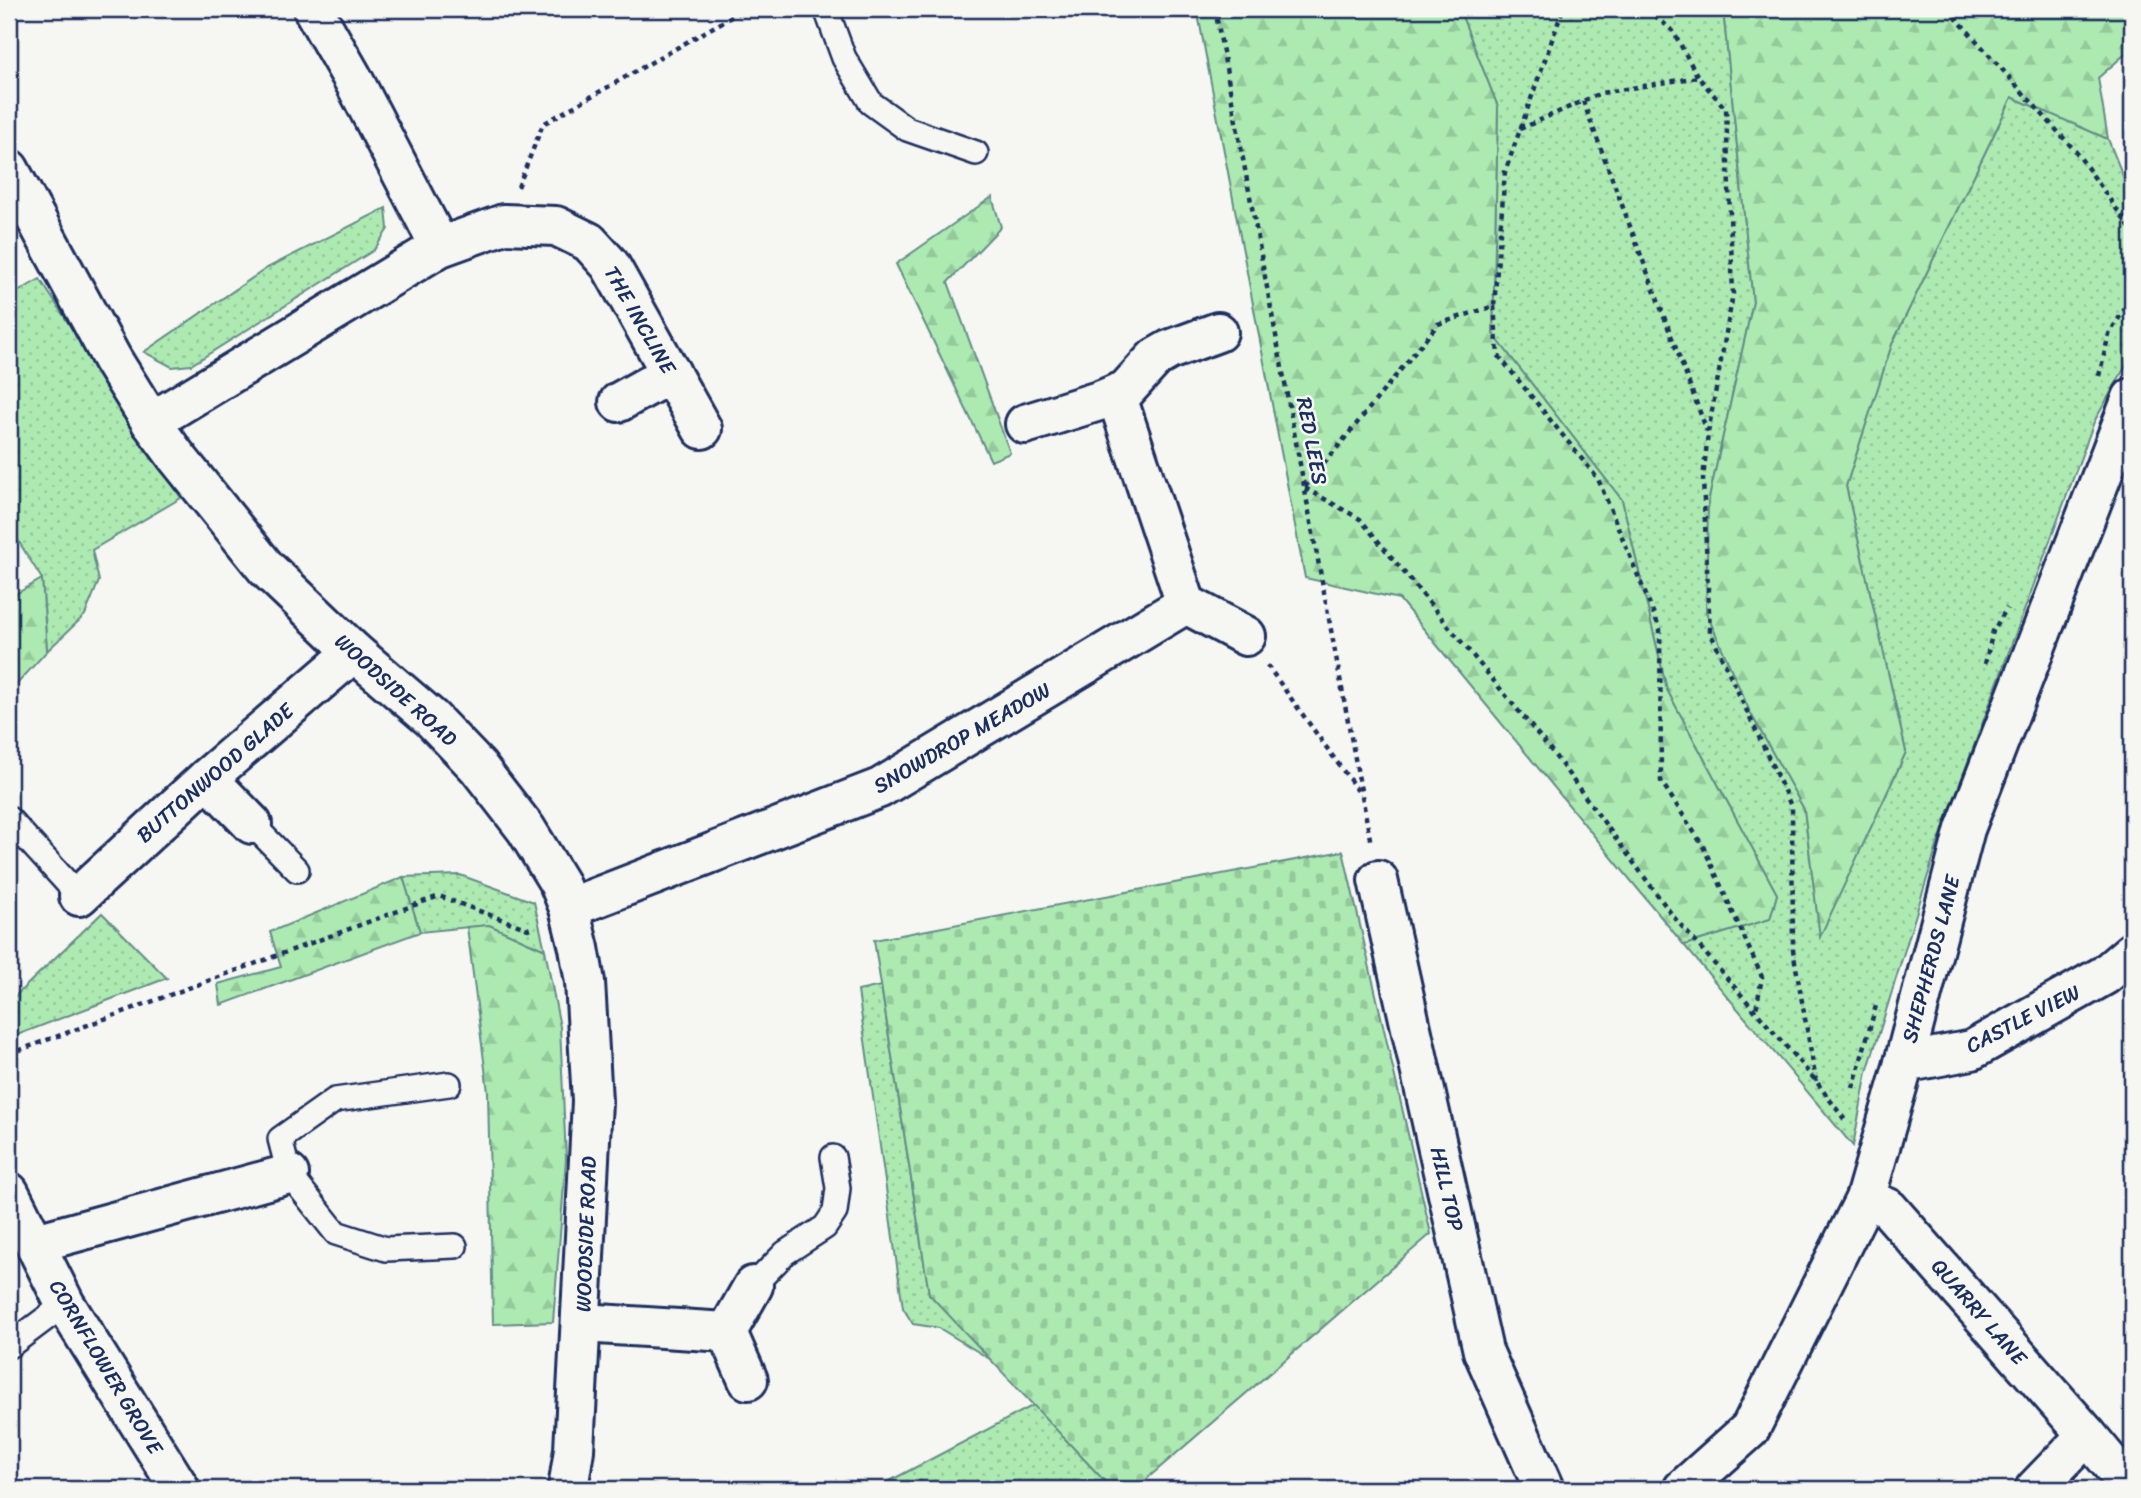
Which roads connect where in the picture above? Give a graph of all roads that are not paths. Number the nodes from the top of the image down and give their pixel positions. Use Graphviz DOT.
graph roads {
  1 [pos="313,9"];
  2 [pos="826,9"];
  3 [pos="976,153"];
  4 [pos="9,169"];
  5 [pos="440,247"];
  6 [pos="1218,332"];
  7 [pos="671,373"];
  8 [pos="1116,394"];
  9 [pos="2132,398"];
  10 [pos="619,402"];
  11 [pos="151,422"];
  12 [pos="1025,424"];
  13 [pos="702,429"];
  14 [pos="1186,604"];
  15 [pos="1246,636"];
  16 [pos="354,652"];
  17 [pos="207,778"];
  18 [pos="9,820"];
  19 [pos="252,824"];
  20 [pos="297,870"];
  21 [pos="1378,880"];
  22 [pos="79,896"];
  23 [pos="569,908"];
  24 [pos="2132,952"];
  25 [pos="1904,1063"];
  26 [pos="449,1084"];
  27 [pos="834,1157"];
  28 [pos="289,1174"];
  29 [pos="1864,1199"];
  30 [pos="18,1217"];
  31 [pos="455,1245"];
  32 [pos="752,1286"];
  33 [pos="65,1304"];
  34 [pos="582,1323"];
  35 [pos="727,1332"];
  36 [pos="9,1346"];
  37 [pos="748,1380"];
  38 [pos="2087,1435"];
  39 [pos="180,1489"];
  40 [pos="568,1489"];
  41 [pos="1545,1489"];
  42 [pos="1683,1489"];
  43 [pos="2035,1489"];
  44 [pos="2132,1489"];
  1 -- 5 [label="street"];
  2 -- 3 [label="lane"];
  4 -- 11 [label="street, WOODSIDE ROAD"];
  5 -- 7 [label="street, THE INCLINE"];
  5 -- 11 [label="street, THE INCLINE"];
  6 -- 8 [label="street"];
  7 -- 10 [label="street"];
  7 -- 13 [label="street, THE INCLINE"];
  8 -- 12 [label="street"];
  8 -- 14 [label="street"];
  9 -- 25 [label="street, SHEPHERDS LANE"];
  11 -- 16 [label="street, WOODSIDE ROAD"];
  14 -- 15 [label="street"];
  14 -- 23 [label="street, SNOWDROP MEADOW"];
  16 -- 17 [label="street, BUTTONWOOD GLADE"];
  16 -- 23 [label="street, WOODSIDE ROAD"];
  17 -- 19 [label="street"];
  17 -- 22 [label="street, BUTTONWOOD GLADE"];
  18 -- 22 [label="lane"];
  19 -- 20 [label="lane"];
  21 -- 41 [label="street, HILL TOP"];
  23 -- 34 [label="street, WOODSIDE ROAD"];
  24 -- 25 [label="street, CASTLE VIEW"];
  25 -- 29 [label="street, SHEPHERDS LANE"];
  26 -- 28 [label="lane"];
  27 -- 32 [label="lane"];
  28 -- 30 [label="street, CORNFLOWER GROVE"];
  28 -- 31 [label="lane"];
  29 -- 38 [label="street, QUARRY LANE"];
  29 -- 42 [label="street, SHEPHERDS LANE"];
  30 -- 33 [label="street, CORNFLOWER GROVE"];
  32 -- 35 [label="street"];
  33 -- 36 [label="lane"];
  33 -- 39 [label="street, CORNFLOWER GROVE"];
  34 -- 35 [label="street"];
  34 -- 40 [label="street, WOODSIDE ROAD"];
  35 -- 37 [label="street"];
  38 -- 43 [label="street"];
  38 -- 44 [label="street, QUARRY LANE"];
}
